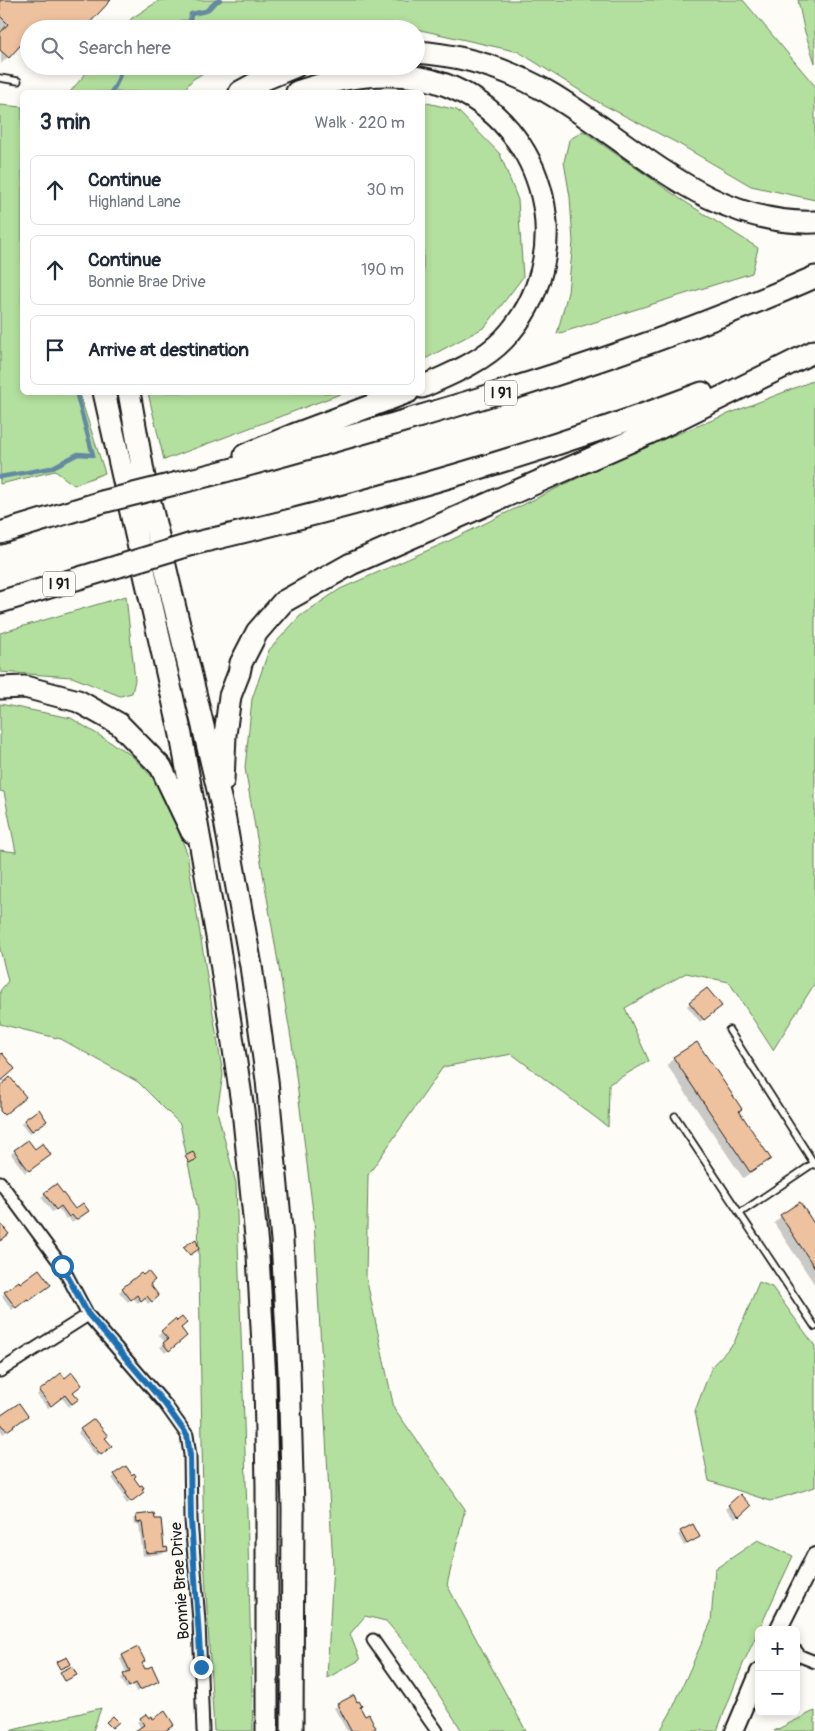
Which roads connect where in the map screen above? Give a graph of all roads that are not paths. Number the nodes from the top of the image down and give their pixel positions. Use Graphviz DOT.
graph roads {
  1 [pos="425,53"];
  2 [pos="274,75"];
  3 [pos="0,78"];
  4 [pos="18,81"];
  5 [pos="244,90"];
  6 [pos="305,90"];
  7 [pos="815,222"];
  8 [pos="815,277"];
  9 [pos="815,350"];
  10 [pos="425,385"];
  11 [pos="105,395"];
  12 [pos="129,395"];
  13 [pos="400,395"];
  14 [pos="178,483"];
  15 [pos="0,533"];
  16 [pos="0,602"];
  17 [pos="0,688"];
  18 [pos="222,806"];
  19 [pos="204,856"];
  20 [pos="729,1030"];
  21 [pos="675,1116"];
  22 [pos="814,1164"];
  23 [pos="0,1182"];
  24 [pos="740,1213"];
  25 [pos="88,1314"];
  26 [pos="815,1327"];
  27 [pos="0,1371"];
  28 [pos="815,1556"];
  29 [pos="781,1626"];
  30 [pos="373,1640"];
  31 [pos="800,1656"];
  32 [pos="815,1662"];
  33 [pos="755,1681"];
  34 [pos="203,1731"];
  35 [pos="267,1731"];
  36 [pos="292,1731"];
  37 [pos="437,1731"];
  38 [pos="734,1731"];
  1 -- 7 [label="highway"];
  2 -- 5 [label="highway"];
  3 -- 4 [label="lane"];
  6 -- 10 [label="highway"];
  8 -- 14 [label="highway, I 91"];
  9 -- 16 [label="highway, I 91, bridge"];
  9 -- 18 [label="highway"];
  11 -- 19 [label="highway"];
  12 -- 18 [label="highway"];
  13 -- 14 [label="highway"];
  14 -- 15 [label="highway, I 91, bridge"];
  17 -- 19 [label="highway"];
  18 -- 36 [label="highway"];
  19 -- 35 [label="highway"];
  20 -- 22 [label="lane"];
  21 -- 24 [label="lane"];
  22 -- 24 [label="lane"];
  23 -- 25 [label="street, Bonnie Brae Drive"];
  24 -- 26 [label="lane"];
  25 -- 27 [label="street"];
  25 -- 34 [label="street, Bonnie Brae Drive"];
  28 -- 29 [label="main road"];
  30 -- 37 [label="street"];
  31 -- 32 [label="street"];
  33 -- 38 [label="main road"];
}
